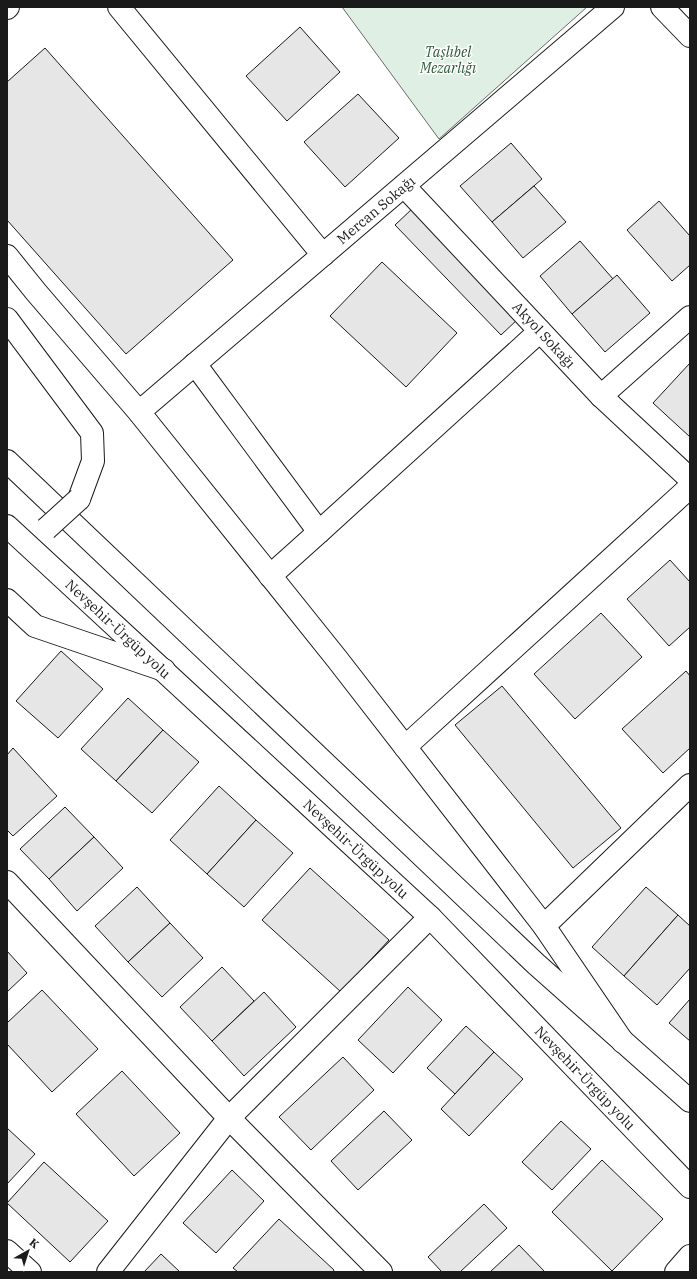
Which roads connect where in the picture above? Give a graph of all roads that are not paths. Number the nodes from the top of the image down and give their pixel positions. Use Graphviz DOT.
graph roads {
  1 [pos="119,7"];
  2 [pos="613,7"];
  3 [pos="662,7"];
  4 [pos="690,36"];
  5 [pos="404,186"];
  6 [pos="323,255"];
  7 [pos="7,256"];
  8 [pos="690,317"];
  9 [pos="7,319"];
  10 [pos="540,331"];
  11 [pos="195,364"];
  12 [pos="601,396"];
  13 [pos="139,412"];
  14 [pos="7,461"];
  15 [pos="690,479"];
  16 [pos="690,487"];
  17 [pos="9,528"];
  18 [pos="319,532"];
  19 [pos="270,576"];
  20 [pos="7,600"];
  21 [pos="164,670"];
  22 [pos="405,747"];
  23 [pos="690,785"];
  24 [pos="7,882"];
  25 [pos="430,917"];
  26 [pos="544,926"];
  27 [pos="623,1042"];
  28 [pos="690,1101"];
  29 [pos="228,1118"];
  30 [pos="690,1187"];
  31 [pos="7,1251"];
  32 [pos="690,1256"];
  33 [pos="30,1272"];
  34 [pos="108,1272"];
  35 [pos="381,1272"];
  36 [pos="676,1272"];
  1 -- 6 [label="main road"];
  2 -- 5 [label="main road, Mercan Sokağı"];
  3 -- 4 [label="main road"];
  5 -- 6 [label="main road, Mercan Sokağı"];
  5 -- 10 [label="main road, Akyol Sokağı"];
  6 -- 11 [label="main road, Mercan Sokağı"];
  7 -- 13 [label="main road"];
  8 -- 12 [label="main road"];
  9 -- 17 [label="main road, bridge"];
  10 -- 12 [label="main road, Akyol Sokağı"];
  10 -- 18 [label="main road"];
  11 -- 13 [label="main road, Mercan Sokağı"];
  11 -- 18 [label="main road"];
  12 -- 15 [label="main road, Akyol Sokağı"];
  13 -- 19 [label="main road"];
  14 -- 27 [label="main road"];
  16 -- 22 [label="main road"];
  17 -- 21 [label="main road, Nevşehir-Ürgüp yolu"];
  18 -- 19 [label="main road"];
  19 -- 22 [label="main road"];
  20 -- 21 [label="main road"];
  21 -- 25 [label="main road, Nevşehir-Ürgüp yolu"];
  22 -- 26 [label="main road"];
  23 -- 26 [label="main road"];
  24 -- 29 [label="main road"];
  25 -- 29 [label="main road"];
  25 -- 30 [label="main road, Nevşehir-Ürgüp yolu"];
  26 -- 27 [label="main road"];
  27 -- 28 [label="main road"];
  29 -- 34 [label="main road"];
  29 -- 35 [label="main road"];
  31 -- 33 [label="main road"];
  32 -- 36 [label="main road"];
}
